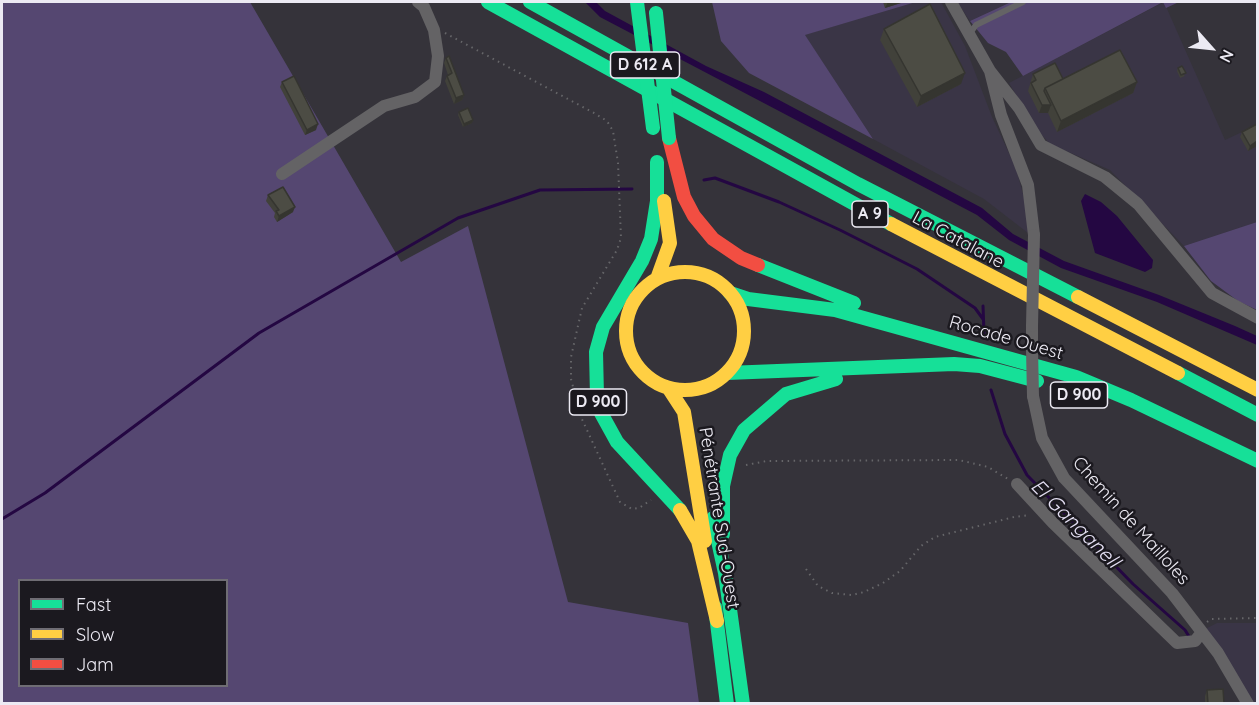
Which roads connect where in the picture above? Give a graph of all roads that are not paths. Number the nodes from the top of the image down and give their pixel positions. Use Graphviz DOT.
graph roads {
  1 [pos="418,2"];
  2 [pos="488,2"];
  3 [pos="531,2"];
  4 [pos="637,2"];
  5 [pos="951,2"];
  6 [pos="1023,2"];
  7 [pos="655,7"];
  8 [pos="970,33"];
  9 [pos="990,71"];
  10 [pos="669,138"];
  11 [pos="655,145"];
  12 [pos="282,174"];
  13 [pos="704,275"];
  14 [pos="657,279"];
  15 [pos="730,293"];
  16 [pos="1257,318"];
  17 [pos="958,342"];
  18 [pos="886,366"];
  19 [pos="727,373"];
  20 [pos="1047,384"];
  21 [pos="705,387"];
  22 [pos="669,389"];
  23 [pos="1257,390"];
  24 [pos="1257,415"];
  25 [pos="1257,461"];
  26 [pos="1017,484"];
  27 [pos="725,573"];
  28 [pos="717,621"];
  29 [pos="1202,632"];
  30 [pos="727,704"];
  31 [pos="743,704"];
  32 [pos="1248,704"];
  1 -- 12 [label="street"];
  2 -- 24 [label="highway, La Catalane / A 9"];
  3 -- 23 [label="highway, La Catalane / A 9"];
  4 -- 11 [label="highway, D 612 A, bridge"];
  5 -- 8 [label="street, Chemin de Mailloles"];
  6 -- 8 [label="lane"];
  7 -- 10 [label="highway, D 612 A, bridge"];
  8 -- 9 [label="street, Chemin de Mailloles"];
  9 -- 16 [label="street"];
  9 -- 29 [label="street, Chemin de Mailloles, bridge"];
  10 -- 13 [label="highway"];
  10 -- 17 [label="highway"];
  11 -- 14 [label="highway"];
  11 -- 28 [label="highway, Pénétrante Sud-Ouest / D 900"];
  13 -- 14 [label="highway"];
  13 -- 15 [label="highway, Rocade Ouest"];
  14 -- 22 [label="highway"];
  15 -- 17 [label="highway, Rocade Ouest / D 900"];
  15 -- 19 [label="highway, Rocade Ouest"];
  17 -- 25 [label="highway, Rocade Ouest / D 900"];
  18 -- 19 [label="highway, Rocade Ouest / D 900"];
  18 -- 20 [label="highway, Rocade Ouest / D 900"];
  18 -- 27 [label="highway"];
  19 -- 21 [label="highway, Rocade Ouest"];
  21 -- 22 [label="highway, Rocade Ouest"];
  21 -- 27 [label="highway"];
  22 -- 28 [label="highway, Pénétrante Sud-Ouest / D 900"];
  26 -- 29 [label="street"];
  27 -- 31 [label="highway"];
  28 -- 30 [label="highway, Pénétrante Sud-Ouest / D 900"];
  29 -- 32 [label="street, Chemin de Mailloles"];
}
